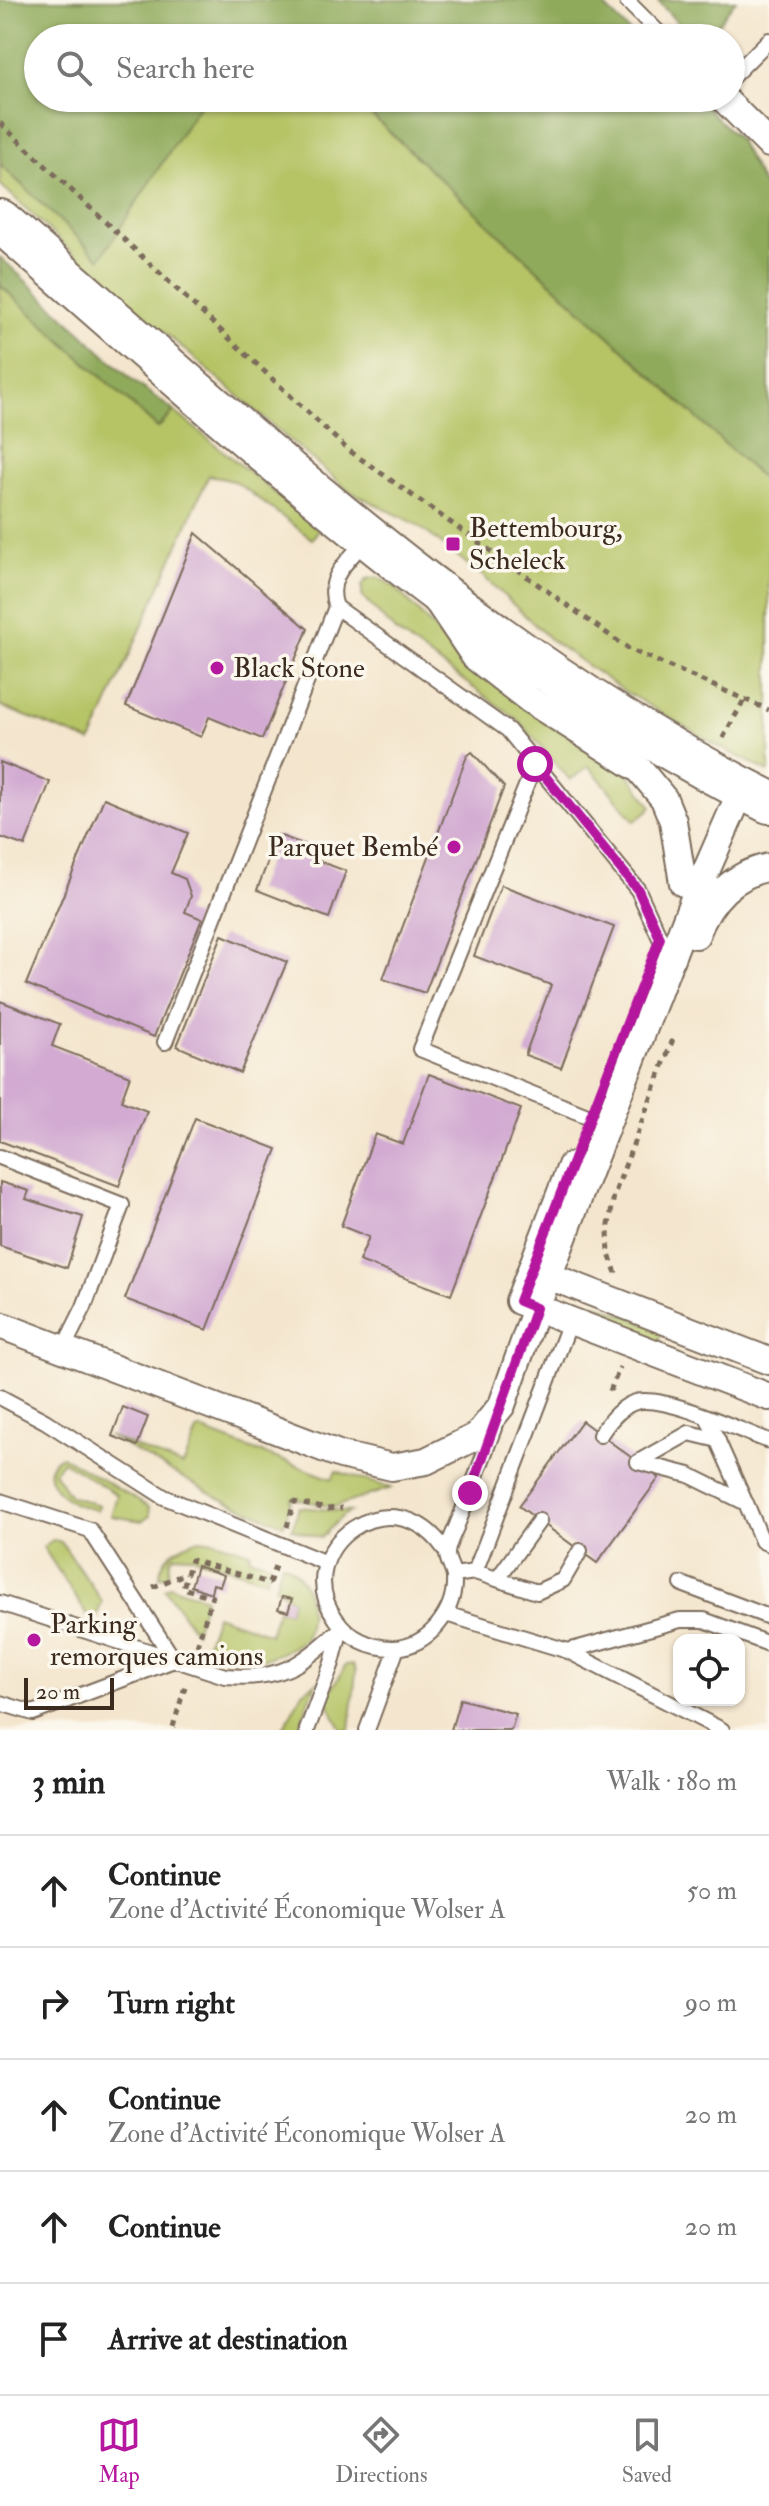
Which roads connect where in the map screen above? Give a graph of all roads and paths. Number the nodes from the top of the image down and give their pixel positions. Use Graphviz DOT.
graph roads {
  1 [pos="626,0"];
  2 [pos="650,24"];
  3 [pos="769,40"];
  4 [pos="745,64"];
  5 [pos="737,112"];
  6 [pos="0,123"];
  7 [pos="769,144"];
  8 [pos="0,221"];
  9 [pos="368,538"];
  10 [pos="425,583"];
  11 [pos="336,607"];
  12 [pos="744,700"];
  13 [pos="769,710"];
  14 [pos="535,764"];
  15 [pos="740,780"];
  16 [pos="769,867"];
  17 [pos="683,883"];
  18 [pos="660,938"];
  19 [pos="674,1038"];
  20 [pos="165,1042"];
  21 [pos="590,1117"];
  22 [pos="0,1157"];
  23 [pos="617,1277"];
  24 [pos="556,1279"];
  25 [pos="536,1308"];
  26 [pos="570,1322"];
  27 [pos="0,1325"];
  28 [pos="63,1349"];
  29 [pos="769,1361"];
  30 [pos="0,1397"];
  31 [pos="769,1397"];
  32 [pos="502,1405"];
  33 [pos="708,1419"];
  34 [pos="600,1435"];
  35 [pos="718,1440"];
  36 [pos="769,1441"];
  37 [pos="0,1501"];
  38 [pos="746,1503"];
  39 [pos="539,1521"];
  40 [pos="769,1544"];
  41 [pos="580,1551"];
  42 [pos="447,1553"];
  43 [pos="326,1563"];
  44 [pos="475,1572"];
  45 [pos="187,1573"];
  46 [pos="454,1575"];
  47 [pos="498,1578"];
  48 [pos="682,1584"];
  49 [pos="153,1587"];
  50 [pos="0,1603"];
  51 [pos="446,1614"];
  52 [pos="769,1617"];
  53 [pos="342,1628"];
  54 [pos="769,1644"];
  55 [pos="397,1648"];
  56 [pos="568,1651"];
  57 [pos="174,1660"];
  58 [pos="0,1703"];
  59 [pos="307,1730"];
  60 [pos="367,1730"];
  61 [pos="722,1730"];
  1 -- 2 [label="lane"];
  3 -- 4 [label="lane"];
  5 -- 7 [label="street"];
  6 -- 12 [label="path"];
  8 -- 9 [label="main road"];
  9 -- 10 [label="main road"];
  9 -- 11 [label="lane"];
  10 -- 15 [label="main road"];
  10 -- 17 [label="street"];
  11 -- 14 [label="lane"];
  11 -- 20 [label="lane"];
  12 -- 13 [label="path"];
  12 -- 15 [label="path"];
  14 -- 18 [label="lane"];
  14 -- 21 [label="lane"];
  15 -- 17 [label="street"];
  15 -- 24 [label="street"];
  16 -- 24 [label="street"];
  17 -- 18 [label="street"];
  18 -- 21 [label="street"];
  19 -- 23 [label="path"];
  21 -- 25 [label="street"];
  22 -- 28 [label="lane"];
  24 -- 25 [label="street"];
  24 -- 29 [label="street"];
  25 -- 26 [label="street"];
  25 -- 32 [label="street"];
  26 -- 31 [label="street"];
  26 -- 44 [label="lane"];
  27 -- 28 [label="street"];
  28 -- 32 [label="street"];
  30 -- 43 [label="lane"];
  32 -- 42 [label="lane"];
  33 -- 34 [label="lane"];
  33 -- 35 [label="lane"];
  33 -- 36 [label="lane"];
  35 -- 38 [label="lane"];
  35 -- 38 [label="lane"];
  37 -- 57 [label="lane"];
  38 -- 40 [label="lane"];
  39 -- 47 [label="lane"];
  41 -- 47 [label="lane"];
  42 -- 43 [label="lane"];
  42 -- 46 [label="lane"];
  43 -- 53 [label="lane"];
  44 -- 46 [label="lane"];
  44 -- 47 [label="lane"];
  45 -- 49 [label="path"];
  46 -- 51 [label="lane"];
  48 -- 52 [label="lane"];
  50 -- 57 [label="lane"];
  51 -- 55 [label="lane"];
  51 -- 56 [label="lane"];
  53 -- 55 [label="lane"];
  53 -- 57 [label="lane"];
  53 -- 59 [label="lane"];
  54 -- 56 [label="lane"];
  55 -- 60 [label="lane"];
  56 -- 61 [label="lane"];
  57 -- 58 [label="lane"];
}
